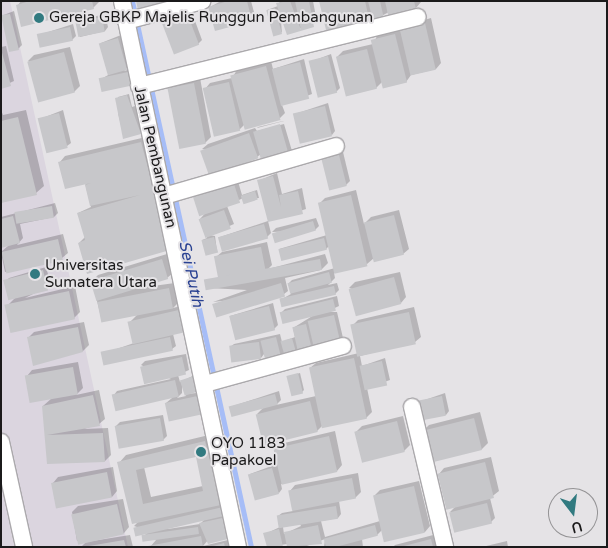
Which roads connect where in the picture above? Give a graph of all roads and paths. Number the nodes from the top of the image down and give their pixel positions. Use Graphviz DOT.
graph roads {
  1 [pos="122,1"];
  2 [pos="202,1"];
  3 [pos="418,17"];
  4 [pos="134,19"];
  5 [pos="145,85"];
  6 [pos="336,146"];
  7 [pos="169,194"];
  8 [pos="343,346"];
  9 [pos="210,382"];
  10 [pos="412,407"];
  11 [pos="1,442"];
  12 [pos="24,547"];
  13 [pos="238,547"];
  14 [pos="445,547"];
  1 -- 4 [label="street, Jalan Pembangunan"];
  2 -- 4 [label="street"];
  3 -- 5 [label="street"];
  4 -- 5 [label="street, Jalan Pembangunan"];
  5 -- 7 [label="street, Jalan Pembangunan"];
  6 -- 7 [label="street"];
  7 -- 9 [label="street, Jalan Pembangunan"];
  8 -- 9 [label="street"];
  9 -- 13 [label="street, Jalan Pembangunan"];
  10 -- 14 [label="street"];
  11 -- 12 [label="street"];
}
